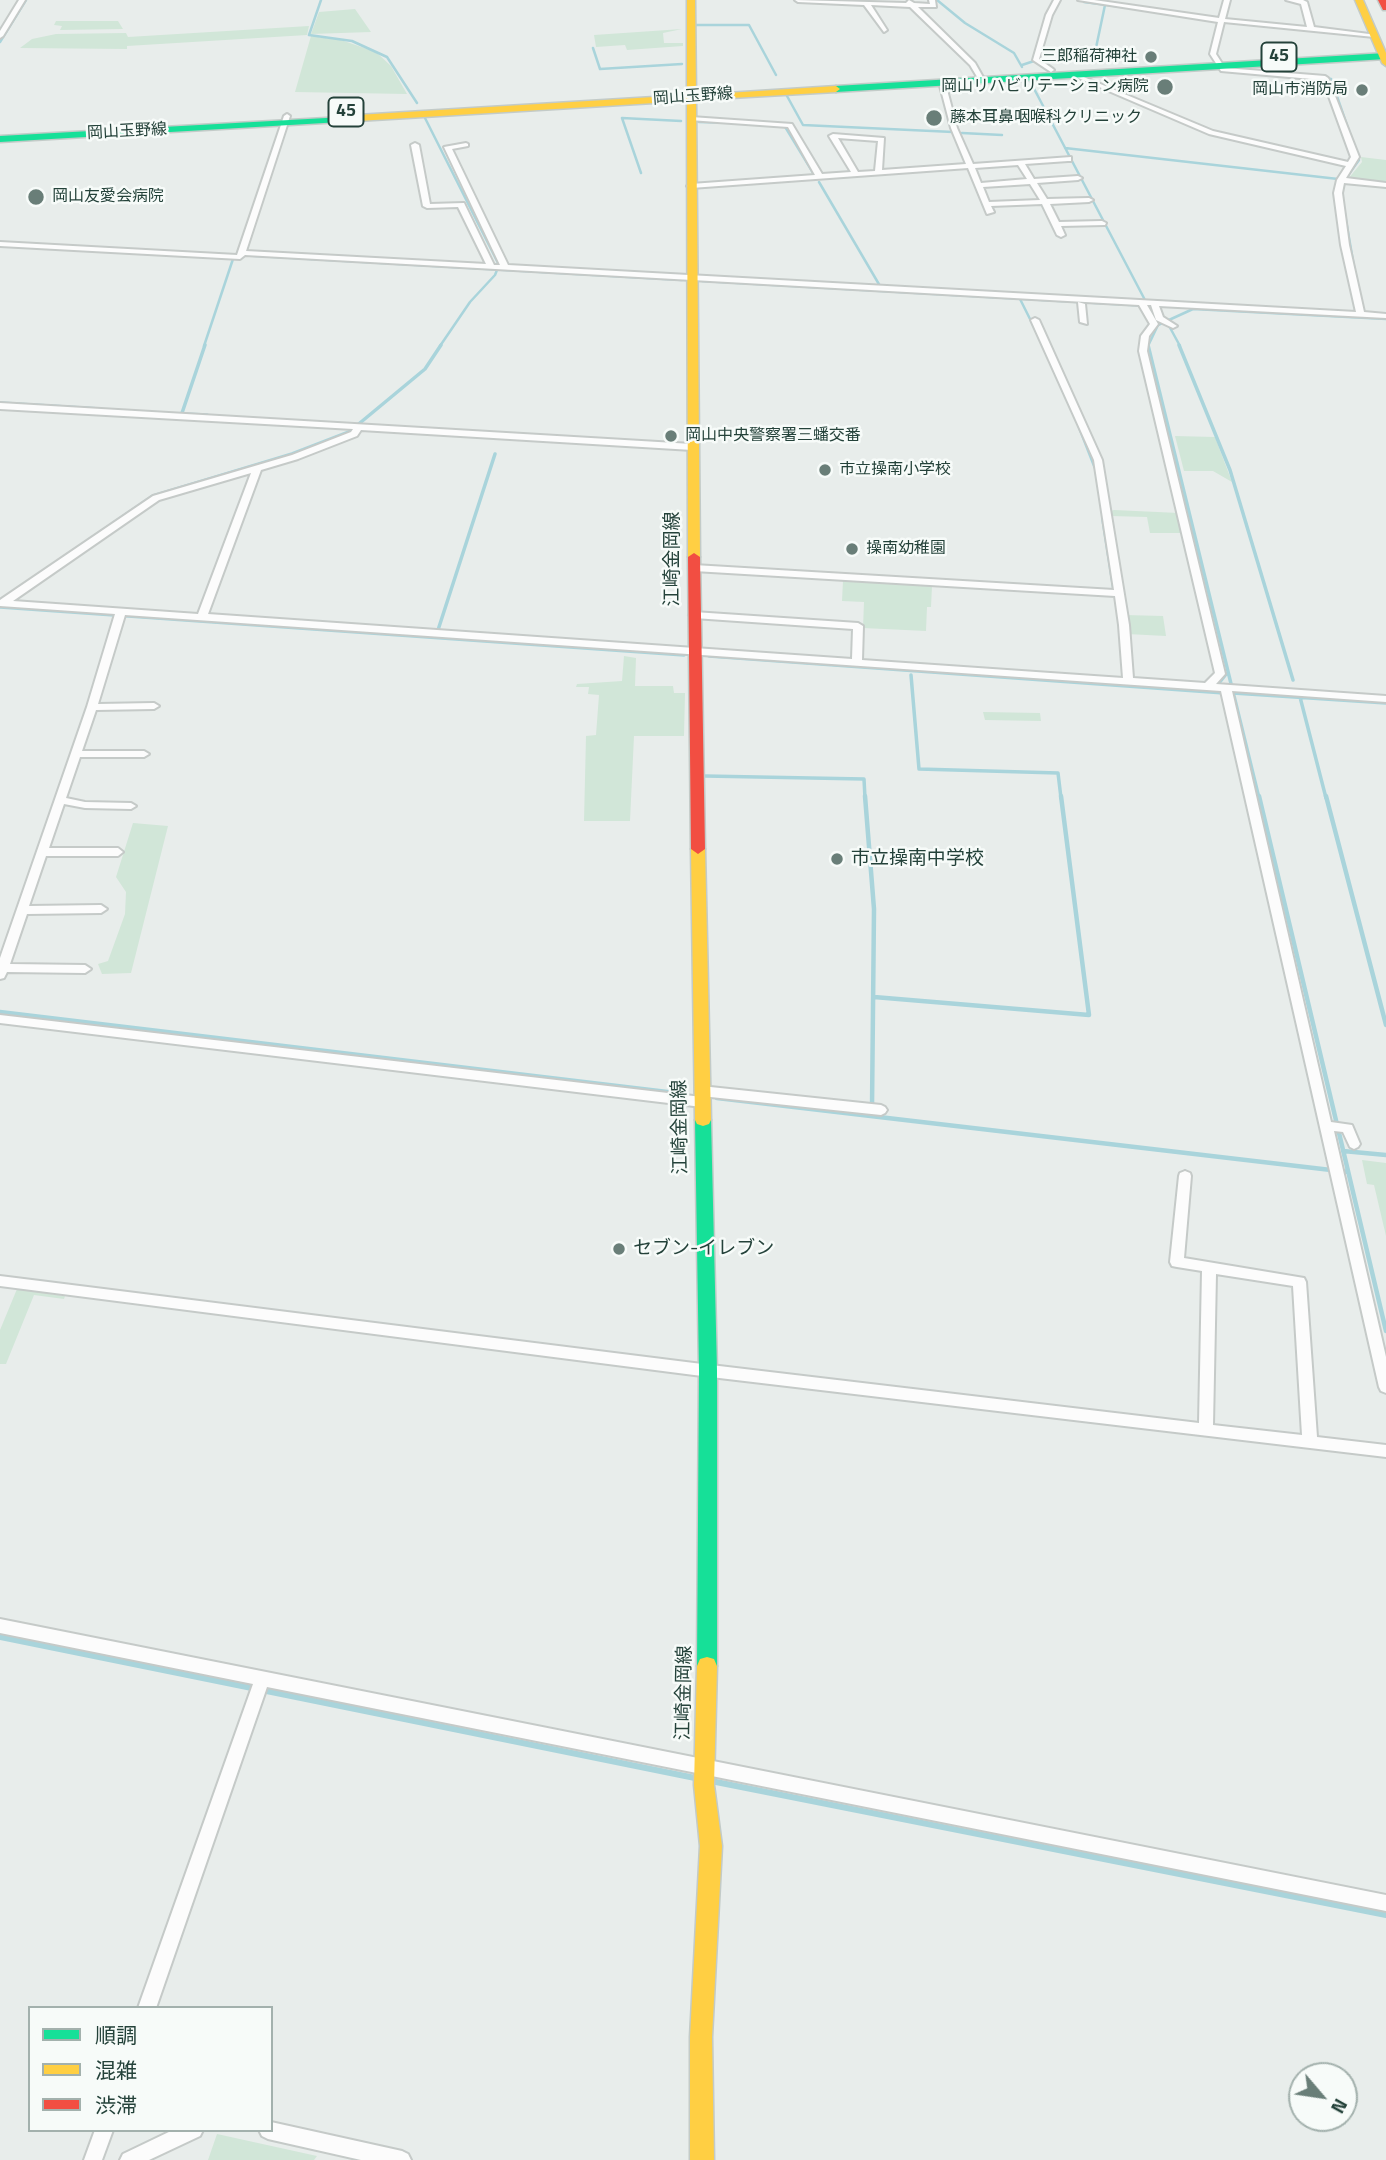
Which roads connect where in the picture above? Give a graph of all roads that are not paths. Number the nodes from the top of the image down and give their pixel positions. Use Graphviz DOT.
graph roads {
  1 [pos="22,0"];
  2 [pos="691,0"];
  3 [pos="798,0"];
  4 [pos="932,0"];
  5 [pos="1057,0"];
  6 [pos="1081,0"];
  7 [pos="1227,0"];
  8 [pos="1289,0"];
  9 [pos="1359,0"];
  10 [pos="1372,0"];
  11 [pos="1382,0"];
  12 [pos="830,1"];
  13 [pos="866,3"];
  14 [pos="909,3"];
  15 [pos="1386,8"];
  16 [pos="1222,20"];
  17 [pos="1311,29"];
  18 [pos="884,30"];
  19 [pos="0,36"];
  20 [pos="1383,49"];
  21 [pos="1217,63"];
  22 [pos="1051,70"];
  23 [pos="1072,74"];
  24 [pos="980,77"];
  25 [pos="942,82"];
  26 [pos="691,94"];
  27 [pos="286,119"];
  28 [pos="691,119"];
  29 [pos="0,133"];
  30 [pos="0,139"];
  31 [pos="415,145"];
  32 [pos="466,145"];
  33 [pos="1068,159"];
  34 [pos="1020,162"];
  35 [pos="972,165"];
  36 [pos="1351,165"];
  37 [pos="878,173"];
  38 [pos="856,175"];
  39 [pos="820,177"];
  40 [pos="1078,178"];
  41 [pos="1341,180"];
  42 [pos="1032,181"];
  43 [pos="979,185"];
  44 [pos="691,186"];
  45 [pos="1386,186"];
  46 [pos="1089,200"];
  47 [pos="1044,202"];
  48 [pos="988,208"];
  49 [pos="1102,223"];
  50 [pos="1057,224"];
  51 [pos="1061,235"];
  52 [pos="0,244"];
  53 [pos="238,255"];
  54 [pos="499,267"];
  55 [pos="691,280"];
  56 [pos="841,290"];
  57 [pos="1080,302"];
  58 [pos="1145,304"];
  59 [pos="1360,314"];
  60 [pos="1386,316"];
  61 [pos="1035,320"];
  62 [pos="1084,322"];
  63 [pos="1168,323"];
  64 [pos="0,406"];
  65 [pos="357,427"];
  66 [pos="692,447"];
  67 [pos="257,468"];
  68 [pos="694,568"];
  69 [pos="1119,593"];
  70 [pos="1,603"];
  71 [pos="120,614"];
  72 [pos="694,615"];
  73 [pos="202,617"];
  74 [pos="694,650"];
  75 [pos="857,662"];
  76 [pos="1128,681"];
  77 [pos="1223,689"];
  78 [pos="1386,699"];
  79 [pos="154,706"];
  80 [pos="92,707"];
  81 [pos="76,754"];
  82 [pos="144,754"];
  83 [pos="60,800"];
  84 [pos="131,806"];
  85 [pos="42,852"];
  86 [pos="118,852"];
  87 [pos="101,909"];
  88 [pos="22,910"];
  89 [pos="85,969"];
  90 [pos="1,971"];
  91 [pos="0,1018"];
  92 [pos="701,1097"];
  93 [pos="881,1110"];
  94 [pos="1335,1127"];
  95 [pos="1354,1144"];
  96 [pos="1185,1176"];
  97 [pos="1209,1267"];
  98 [pos="0,1281"];
  99 [pos="708,1371"];
  100 [pos="1386,1387"];
  101 [pos="1206,1430"];
  102 [pos="1310,1442"];
  103 [pos="1386,1451"];
  104 [pos="0,1626"];
  105 [pos="259,1688"];
  106 [pos="704,1776"];
  107 [pos="1386,1903"];
  108 [pos="148,2006"];
  109 [pos="273,2131"];
  110 [pos="103,2132"];
  111 [pos="190,2132"];
  112 [pos="93,2160"];
  113 [pos="128,2160"];
  114 [pos="402,2160"];
  115 [pos="702,2160"];
  1 -- 19 [label="street"];
  2 -- 26 [label="main road, 江崎金岡線"];
  3 -- 12 [label="street"];
  4 -- 14 [label="street"];
  5 -- 22 [label="street"];
  6 -- 16 [label="street"];
  7 -- 16 [label="street"];
  8 -- 17 [label="street"];
  9 -- 20 [label="main road"];
  10 -- 20 [label="main road"];
  11 -- 15 [label="main road"];
  12 -- 13 [label="street"];
  13 -- 14 [label="street"];
  13 -- 18 [label="street"];
  14 -- 24 [label="street"];
  16 -- 17 [label="street"];
  16 -- 21 [label="street"];
  17 -- 20 [label="street"];
  20 -- 21 [label="main road, 岡山玉野線 / 45"];
  21 -- 22 [label="main road, 岡山玉野線 / 45"];
  21 -- 23 [label="main road, 岡山玉野線 / 45"];
  21 -- 36 [label="street"];
  22 -- 24 [label="main road, 岡山玉野線 / 45"];
  23 -- 24 [label="main road, 岡山玉野線 / 45"];
  23 -- 36 [label="street"];
  24 -- 25 [label="main road, 岡山玉野線 / 45"];
  24 -- 26 [label="main road, 岡山玉野線 / 45"];
  25 -- 26 [label="main road, 岡山玉野線 / 45"];
  25 -- 35 [label="street"];
  26 -- 27 [label="main road, 岡山玉野線 / 45"];
  26 -- 28 [label="main road, 江崎金岡線"];
  27 -- 29 [label="main road, 岡山玉野線 / 45"];
  27 -- 30 [label="main road, 岡山玉野線 / 45"];
  27 -- 53 [label="street"];
  28 -- 39 [label="street"];
  28 -- 44 [label="main road, 江崎金岡線"];
  31 -- 54 [label="street"];
  32 -- 54 [label="street"];
  33 -- 34 [label="street"];
  34 -- 35 [label="street"];
  34 -- 42 [label="street"];
  35 -- 37 [label="street"];
  35 -- 43 [label="street"];
  36 -- 41 [label="street"];
  37 -- 38 [label="street"];
  37 -- 38 [label="street"];
  38 -- 39 [label="street"];
  39 -- 44 [label="street"];
  40 -- 42 [label="street"];
  41 -- 45 [label="street"];
  41 -- 59 [label="street"];
  42 -- 43 [label="street"];
  42 -- 47 [label="street"];
  43 -- 48 [label="street"];
  44 -- 55 [label="main road, 江崎金岡線"];
  46 -- 47 [label="street"];
  47 -- 48 [label="street"];
  47 -- 50 [label="street"];
  49 -- 50 [label="street"];
  50 -- 51 [label="street"];
  52 -- 53 [label="street"];
  53 -- 54 [label="street"];
  54 -- 55 [label="street"];
  55 -- 56 [label="street"];
  55 -- 57 [label="street"];
  55 -- 66 [label="main road, 江崎金岡線"];
  57 -- 58 [label="street"];
  57 -- 62 [label="street"];
  58 -- 59 [label="street"];
  58 -- 63 [label="street"];
  58 -- 77 [label="street"];
  59 -- 60 [label="street"];
  61 -- 69 [label="street"];
  64 -- 65 [label="street"];
  65 -- 66 [label="street"];
  65 -- 67 [label="street"];
  66 -- 68 [label="main road, 江崎金岡線"];
  67 -- 70 [label="street"];
  67 -- 73 [label="street"];
  68 -- 69 [label="street"];
  68 -- 72 [label="main road, 江崎金岡線"];
  69 -- 76 [label="street"];
  70 -- 71 [label="street"];
  71 -- 73 [label="street"];
  71 -- 80 [label="street"];
  72 -- 74 [label="main road, 江崎金岡線"];
  72 -- 75 [label="street"];
  73 -- 74 [label="street"];
  74 -- 75 [label="street"];
  74 -- 92 [label="main road, 江崎金岡線"];
  75 -- 76 [label="street"];
  76 -- 77 [label="street"];
  77 -- 78 [label="street"];
  77 -- 94 [label="street"];
  79 -- 80 [label="street"];
  80 -- 81 [label="street"];
  81 -- 82 [label="street"];
  81 -- 83 [label="street"];
  83 -- 84 [label="street"];
  83 -- 85 [label="street"];
  85 -- 86 [label="street"];
  85 -- 88 [label="street"];
  87 -- 88 [label="street"];
  88 -- 90 [label="street"];
  89 -- 90 [label="street"];
  91 -- 92 [label="street"];
  92 -- 93 [label="street"];
  92 -- 99 [label="main road, 江崎金岡線"];
  94 -- 95 [label="street"];
  94 -- 100 [label="street"];
  96 -- 97 [label="street"];
  97 -- 101 [label="street"];
  97 -- 102 [label="street"];
  98 -- 99 [label="street"];
  99 -- 101 [label="street"];
  99 -- 106 [label="main road, 江崎金岡線"];
  101 -- 102 [label="street"];
  102 -- 103 [label="street"];
  104 -- 105 [label="street"];
  105 -- 106 [label="street"];
  105 -- 108 [label="street"];
  106 -- 107 [label="street"];
  106 -- 115 [label="main road, 江崎金岡線"];
  109 -- 114 [label="street"];
  110 -- 112 [label="street"];
  111 -- 113 [label="street"];
}
